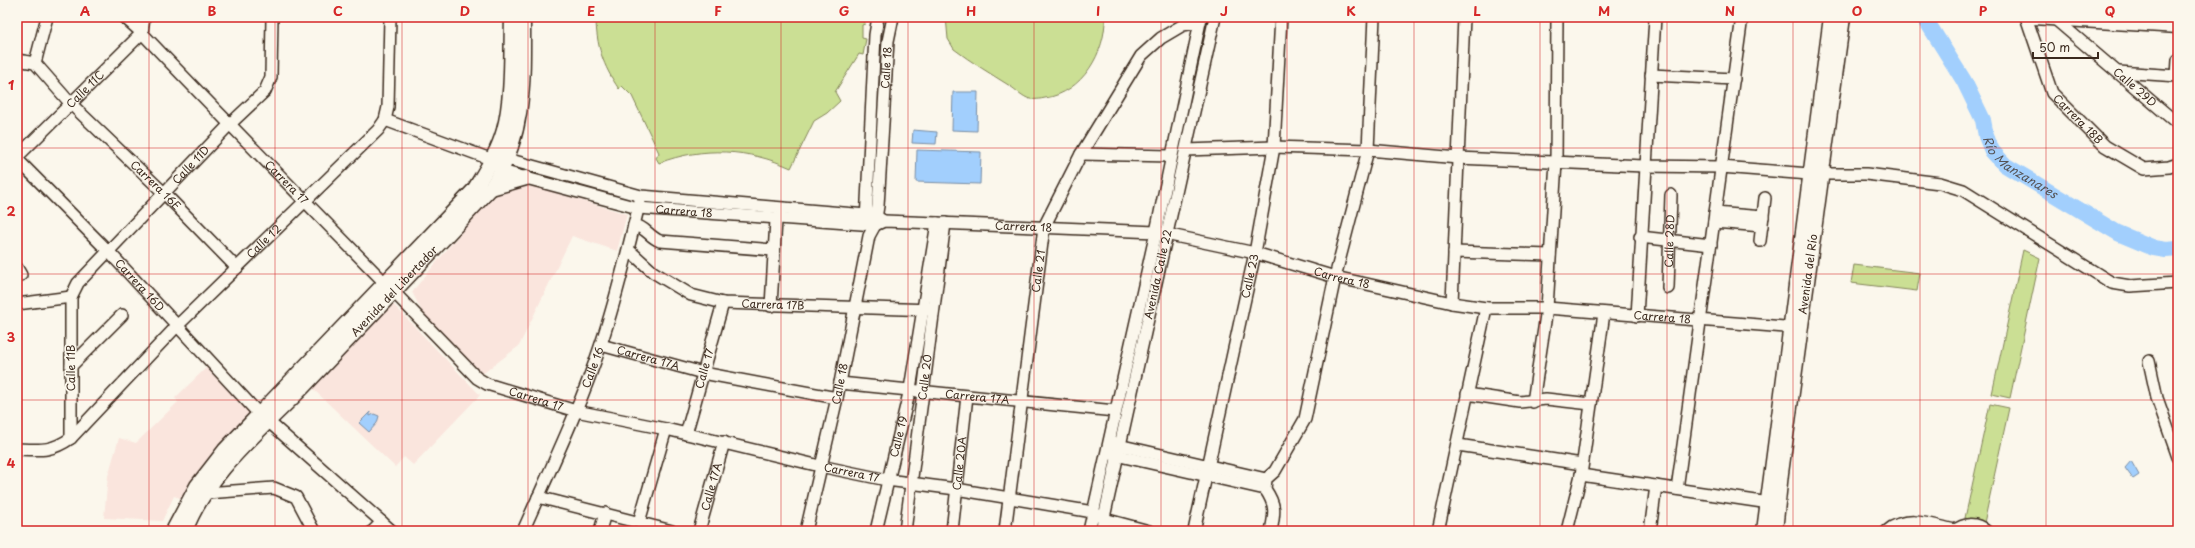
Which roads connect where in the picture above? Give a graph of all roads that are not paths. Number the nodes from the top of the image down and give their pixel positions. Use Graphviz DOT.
graph roads {
  1 [pos="46,17"];
  2 [pos="124,17"];
  3 [pos="144,17"];
  4 [pos="272,17"];
  5 [pos="390,17"];
  6 [pos="512,17"];
  7 [pos="524,17"];
  8 [pos="878,17"];
  9 [pos="893,17"];
  10 [pos="1215,17"];
  11 [pos="1281,17"];
  12 [pos="1374,17"];
  13 [pos="1464,17"];
  14 [pos="1557,17"];
  15 [pos="1655,17"];
  16 [pos="1742,17"];
  17 [pos="1831,17"];
  18 [pos="1844,17"];
  19 [pos="2026,17"];
  20 [pos="2033,17"];
  21 [pos="2055,19"];
  22 [pos="1200,20"];
  23 [pos="2178,26"];
  24 [pos="142,33"];
  25 [pos="17,60"];
  26 [pos="2178,60"];
  27 [pos="35,63"];
  28 [pos="2118,72"];
  29 [pos="1651,75"];
  30 [pos="2178,76"];
  31 [pos="1734,79"];
  32 [pos="71,104"];
  33 [pos="385,120"];
  34 [pos="2177,122"];
  35 [pos="229,125"];
  36 [pos="1274,147"];
  37 [pos="1186,150"];
  38 [pos="1368,150"];
  39 [pos="1081,154"];
  40 [pos="1171,156"];
  41 [pos="17,158"];
  42 [pos="1458,158"];
  43 [pos="493,160"];
  44 [pos="1556,162"];
  45 [pos="2178,164"];
  46 [pos="505,165"];
  47 [pos="1644,166"];
  48 [pos="1721,167"];
  49 [pos="1815,174"];
  50 [pos="526,178"];
  51 [pos="491,188"];
  52 [pos="164,193"];
  53 [pos="1670,195"];
  54 [pos="641,196"];
  55 [pos="1766,198"];
  56 [pos="303,201"];
  57 [pos="638,208"];
  58 [pos="1714,218"];
  59 [pos="776,220"];
  60 [pos="873,220"];
  61 [pos="1763,221"];
  62 [pos="941,223"];
  63 [pos="634,225"];
  64 [pos="1044,227"];
  65 [pos="1161,233"];
  66 [pos="1640,237"];
  67 [pos="1669,240"];
  68 [pos="1760,241"];
  69 [pos="1711,245"];
  70 [pos="629,250"];
  71 [pos="774,250"];
  72 [pos="109,252"];
  73 [pos="1454,252"];
  74 [pos="1255,253"];
  75 [pos="1550,255"];
  76 [pos="238,268"];
  77 [pos="1335,277"];
  78 [pos="2178,283"];
  79 [pos="390,287"];
  80 [pos="1668,288"];
  81 [pos="71,297"];
  82 [pos="723,303"];
  83 [pos="1452,303"];
  84 [pos="17,304"];
  85 [pos="771,306"];
  86 [pos="854,307"];
  87 [pos="1486,308"];
  88 [pos="1547,308"];
  89 [pos="922,309"];
  90 [pos="933,310"];
  91 [pos="1604,313"];
  92 [pos="122,315"];
  93 [pos="1637,316"];
  94 [pos="1702,320"];
  95 [pos="176,326"];
  96 [pos="1795,328"];
  97 [pos="601,345"];
  98 [pos="2149,361"];
  99 [pos="71,366"];
  100 [pos="703,372"];
  101 [pos="840,383"];
  102 [pos="910,389"];
  103 [pos="923,391"];
  104 [pos="1466,394"];
  105 [pos="966,396"];
  106 [pos="837,398"];
  107 [pos="1022,402"];
  108 [pos="1533,402"];
  109 [pos="1591,404"];
  110 [pos="576,411"];
  111 [pos="1115,411"];
  112 [pos="264,418"];
  113 [pos="666,429"];
  114 [pos="686,434"];
  115 [pos="71,438"];
  116 [pos="724,442"];
  117 [pos="1458,445"];
  118 [pos="1107,447"];
  119 [pos="17,449"];
  120 [pos="1119,450"];
  121 [pos="2178,457"];
  122 [pos="820,466"];
  123 [pos="1582,469"];
  124 [pos="1208,472"];
  125 [pos="887,480"];
  126 [pos="911,484"];
  127 [pos="1265,484"];
  128 [pos="1656,486"];
  129 [pos="956,489"];
  130 [pos="1677,489"];
  131 [pos="206,493"];
  132 [pos="538,497"];
  133 [pos="1008,499"];
  134 [pos="1773,504"];
  135 [pos="1093,512"];
  136 [pos="605,513"];
  137 [pos="1104,520"];
  138 [pos="382,522"];
  139 [pos="639,522"];
  140 [pos="173,531"];
  141 [pos="185,531"];
  142 [pos="314,531"];
  143 [pos="373,531"];
  144 [pos="392,531"];
  145 [pos="522,531"];
  146 [pos="600,531"];
  147 [pos="672,531"];
  148 [pos="699,531"];
  149 [pos="806,531"];
  150 [pos="876,531"];
  151 [pos="905,531"];
  152 [pos="952,531"];
  153 [pos="1005,531"];
  154 [pos="1089,531"];
  155 [pos="1101,531"];
  156 [pos="1149,531"];
  157 [pos="1194,531"];
  158 [pos="1271,531"];
  159 [pos="1438,531"];
  160 [pos="1567,531"];
  161 [pos="1650,531"];
  162 [pos="1764,531"];
  163 [pos="1775,531"];
  164 [pos="1887,531"];
  165 [pos="1955,531"];
  166 [pos="1986,531"];
  1 -- 27 [label="street"];
  2 -- 24 [label="street, Carrera 17"];
  3 -- 24 [label="street"];
  4 -- 35 [label="street, Calle 11D"];
  5 -- 33 [label="street"];
  6 -- 43 [label="main road, Avenida del Libertador"];
  7 -- 46 [label="main road, Avenida del Libertador"];
  8 -- 60 [label="street, Calle 18"];
  9 -- 60 [label="street, Calle 18"];
  10 -- 37 [label="street, Avenida Calle 22"];
  11 -- 36 [label="street, Calle 23"];
  12 -- 38 [label="street"];
  13 -- 42 [label="street"];
  14 -- 44 [label="street"];
  15 -- 29 [label="street"];
  16 -- 31 [label="street"];
  17 -- 49 [label="main road, Avenida del Río"];
  18 -- 49 [label="main road, Avenida del Río"];
  19 -- 45 [label="street, Carrera 18B"];
  20 -- 21 [label="main road"];
  21 -- 23 [label="main road"];
  21 -- 28 [label="street, Calle 29D"];
  22 -- 39 [label="street, Calle 21"];
  22 -- 40 [label="street, Avenida Calle 22"];
  24 -- 32 [label="street, Calle 11C"];
  24 -- 35 [label="street, Carrera 17"];
  25 -- 27 [label="street"];
  26 -- 30 [label="street"];
  27 -- 32 [label="street"];
  28 -- 30 [label="street"];
  28 -- 34 [label="street, Calle 29D"];
  29 -- 31 [label="street"];
  29 -- 47 [label="street"];
  31 -- 48 [label="street"];
  32 -- 41 [label="street, Calle 11C"];
  32 -- 52 [label="street, Carrera 16E"];
  33 -- 43 [label="street"];
  33 -- 56 [label="street, Calle 12"];
  35 -- 52 [label="street, Calle 11D"];
  35 -- 56 [label="street, Carrera 17"];
  36 -- 37 [label="street"];
  36 -- 38 [label="street"];
  36 -- 74 [label="street, Calle 23"];
  37 -- 65 [label="street, Avenida Calle 22"];
  38 -- 42 [label="street"];
  38 -- 77 [label="street"];
  39 -- 40 [label="street"];
  39 -- 64 [label="street, Calle 21"];
  40 -- 65 [label="street, Avenida Calle 22"];
  41 -- 72 [label="street, Carrera 16D"];
  42 -- 44 [label="street"];
  42 -- 73 [label="street"];
  43 -- 46 [label="street"];
  43 -- 79 [label="main road, Avenida del Libertador"];
  44 -- 47 [label="street"];
  44 -- 75 [label="street"];
  46 -- 50 [label="street, Carrera 18"];
  46 -- 51 [label="main road, Avenida del Libertador"];
  46 -- 54 [label="street, Carrera 18"];
  47 -- 48 [label="street"];
  47 -- 66 [label="street"];
  48 -- 49 [label="street"];
  48 -- 58 [label="street"];
  49 -- 78 [label="street"];
  49 -- 96 [label="main road, Avenida del Río"];
  50 -- 51 [label="main road"];
  50 -- 57 [label="street, Carrera 18"];
  51 -- 79 [label="main road, Avenida del Libertador"];
  52 -- 72 [label="street, Calle 11D"];
  52 -- 76 [label="street, Carrera 16E"];
  53 -- 67 [label="street, Calle 28D"];
  54 -- 57 [label="street, Calle 16"];
  54 -- 60 [label="street, Carrera 18"];
  55 -- 61 [label="street"];
  56 -- 76 [label="street, Calle 12"];
  56 -- 79 [label="street, Carrera 17"];
  57 -- 59 [label="street, Carrera 18"];
  57 -- 63 [label="street, Calle 16"];
  58 -- 61 [label="street"];
  58 -- 69 [label="street"];
  59 -- 60 [label="street, Carrera 18"];
  59 -- 71 [label="street"];
  60 -- 62 [label="street, Carrera 18"];
  60 -- 86 [label="street, Calle 18"];
  61 -- 68 [label="street"];
  62 -- 64 [label="street, Carrera 18"];
  62 -- 89 [label="street, Calle 20"];
  62 -- 90 [label="street, Calle 20"];
  63 -- 70 [label="street, Calle 16"];
  63 -- 71 [label="street"];
  64 -- 65 [label="street, Carrera 18"];
  64 -- 107 [label="street, Calle 21"];
  65 -- 74 [label="street, Carrera 18"];
  65 -- 111 [label="street, Avenida Calle 22"];
  65 -- 120 [label="street, Avenida Calle 22"];
  66 -- 67 [label="street"];
  66 -- 93 [label="street"];
  67 -- 69 [label="street"];
  67 -- 80 [label="street, Calle 28D"];
  69 -- 94 [label="street"];
  70 -- 82 [label="street, Carrera 17B"];
  70 -- 97 [label="street, Calle 16"];
  71 -- 85 [label="street"];
  72 -- 81 [label="street, Calle 11D"];
  72 -- 95 [label="street, Carrera 16D"];
  73 -- 75 [label="street"];
  73 -- 83 [label="street"];
  74 -- 77 [label="street, Carrera 18"];
  74 -- 124 [label="street, Calle 23"];
  75 -- 88 [label="street"];
  76 -- 95 [label="street, Calle 12"];
  77 -- 83 [label="street, Carrera 18"];
  77 -- 127 [label="street"];
  79 -- 110 [label="street, Carrera 17"];
  79 -- 112 [label="main road, Avenida del Libertador"];
  81 -- 84 [label="street"];
  81 -- 99 [label="street, Calle 11B"];
  82 -- 85 [label="street, Carrera 17B"];
  82 -- 100 [label="street, Calle 17"];
  83 -- 87 [label="street, Carrera 18"];
  85 -- 86 [label="street, Carrera 17B"];
  86 -- 89 [label="street, Carrera 17B"];
  86 -- 101 [label="street, Calle 18"];
  87 -- 88 [label="street, Carrera 18"];
  87 -- 104 [label="street"];
  88 -- 91 [label="street, Carrera 18"];
  88 -- 108 [label="street"];
  89 -- 90 [label="street, Carrera 17B"];
  89 -- 102 [label="street, Calle 20"];
  90 -- 103 [label="street, Calle 20"];
  91 -- 93 [label="street, Carrera 18"];
  91 -- 109 [label="street"];
  92 -- 99 [label="street"];
  93 -- 94 [label="street, Carrera 18"];
  94 -- 96 [label="street, Carrera 18"];
  94 -- 130 [label="street"];
  95 -- 112 [label="street, Carrera 16D"];
  95 -- 115 [label="street, Calle 12"];
  96 -- 134 [label="main road, Avenida del Río"];
  97 -- 100 [label="street, Carrera 17A"];
  97 -- 110 [label="street, Calle 16"];
  98 -- 121 [label="street"];
  99 -- 115 [label="street, Calle 11B"];
  100 -- 106 [label="street, Carrera 17A"];
  100 -- 114 [label="street, Calle 17"];
  101 -- 102 [label="street, Carrera 17A"];
  101 -- 106 [label="street, Calle 18"];
  102 -- 103 [label="street, Carrera 17A"];
  102 -- 125 [label="street, Calle 19"];
  103 -- 105 [label="street, Carrera 17A"];
  103 -- 126 [label="street, Calle 20"];
  104 -- 108 [label="street"];
  104 -- 117 [label="street"];
  105 -- 107 [label="street, Carrera 17A"];
  105 -- 129 [label="street, Calle 20A"];
  106 -- 122 [label="street, Calle 18"];
  107 -- 111 [label="street, Carrera 17A"];
  107 -- 133 [label="street, Calle 21"];
  108 -- 109 [label="street"];
  109 -- 123 [label="street"];
  110 -- 113 [label="street, Carrera 17"];
  110 -- 132 [label="street, Calle 16"];
  111 -- 118 [label="street, Avenida Calle 22"];
  112 -- 131 [label="main road, Avenida del Libertador"];
  112 -- 138 [label="street, Carrera 16D"];
  112 -- 140 [label="main road, Avenida del Libertador"];
  113 -- 114 [label="street, Carrera 17"];
  113 -- 139 [label="street"];
  114 -- 116 [label="street, Carrera 17"];
  115 -- 119 [label="street, Calle 12"];
  116 -- 122 [label="street, Carrera 17"];
  116 -- 148 [label="street, Calle 17A"];
  117 -- 123 [label="street"];
  117 -- 159 [label="street"];
  118 -- 120 [label="street"];
  118 -- 135 [label="street, Avenida Calle 22"];
  120 -- 124 [label="street"];
  120 -- 137 [label="street, Avenida Calle 22"];
  122 -- 125 [label="street, Carrera 17"];
  122 -- 149 [label="street, Calle 18"];
  123 -- 128 [label="street"];
  123 -- 160 [label="street"];
  124 -- 127 [label="street"];
  124 -- 157 [label="street, Calle 23"];
  125 -- 126 [label="street, Carrera 17"];
  125 -- 150 [label="street, Calle 19"];
  126 -- 129 [label="street, Carrera 17"];
  126 -- 151 [label="street, Calle 20"];
  127 -- 158 [label="street"];
  128 -- 130 [label="street"];
  128 -- 161 [label="street"];
  129 -- 133 [label="street, Carrera 17"];
  129 -- 152 [label="street, Calle 20A"];
  130 -- 134 [label="street"];
  131 -- 141 [label="main road, Avenida del Libertador"];
  131 -- 142 [label="street"];
  132 -- 136 [label="street"];
  132 -- 145 [label="street, Calle 16"];
  133 -- 135 [label="street, Carrera 17"];
  133 -- 153 [label="street, Calle 21"];
  134 -- 162 [label="main road, Avenida del Río"];
  134 -- 163 [label="main road, Avenida del Río"];
  135 -- 137 [label="street"];
  135 -- 154 [label="street, Avenida Calle 22"];
  136 -- 139 [label="street"];
  136 -- 146 [label="street"];
  137 -- 155 [label="street, Avenida Calle 22"];
  137 -- 156 [label="street"];
  138 -- 143 [label="street"];
  138 -- 144 [label="street, Carrera 16D"];
  139 -- 147 [label="street"];
  164 -- 165 [label="street"];
  165 -- 166 [label="street"];
}
